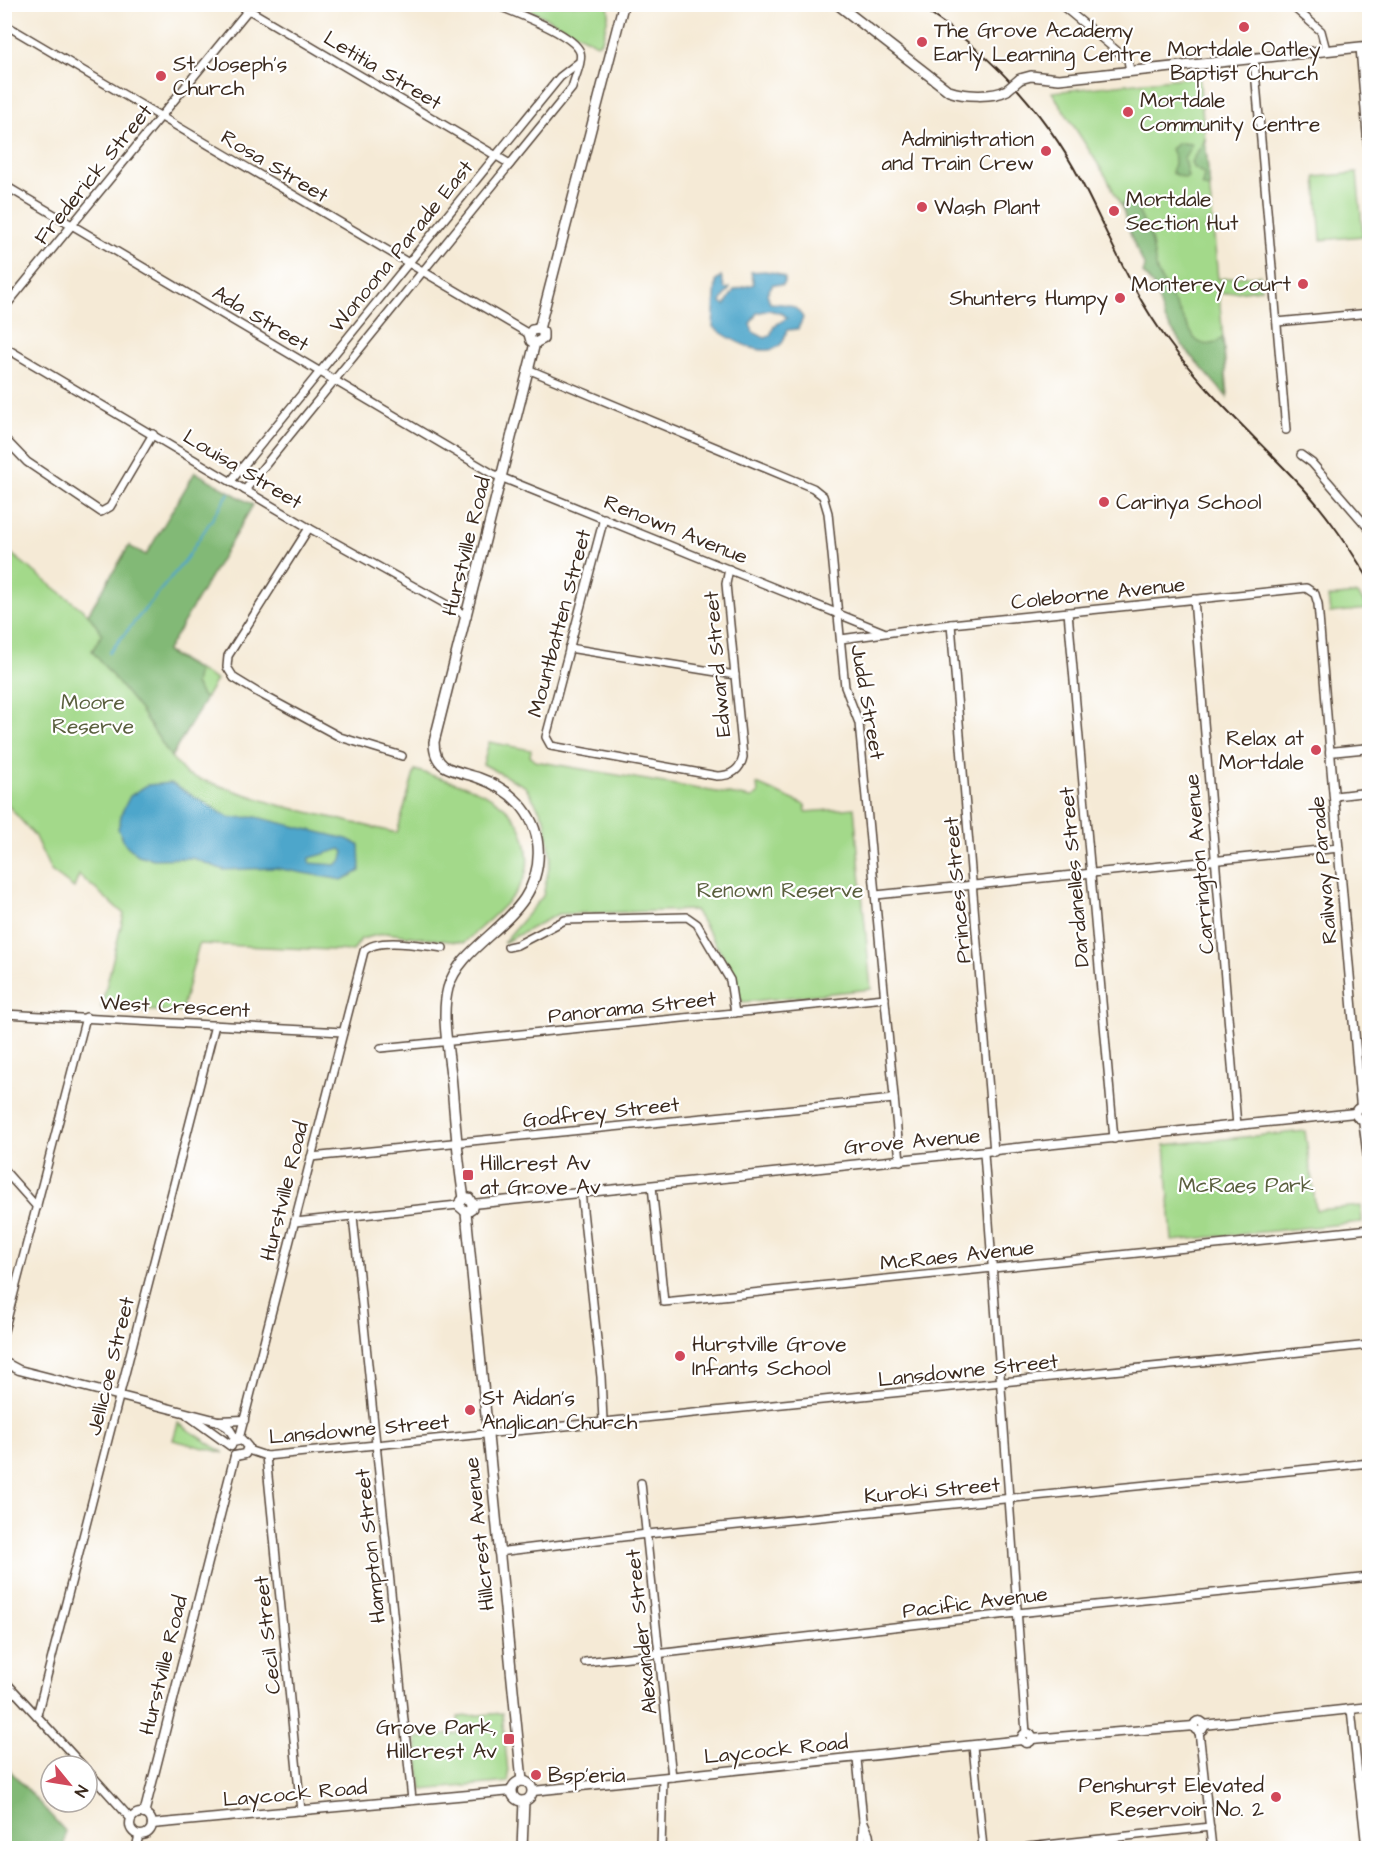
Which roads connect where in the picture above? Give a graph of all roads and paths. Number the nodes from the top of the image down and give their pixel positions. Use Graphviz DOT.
graph roads {
  1 [pos="239,4"];
  2 [pos="494,4"];
  3 [pos="837,4"];
  4 [pos="1060,4"];
  5 [pos="1290,4"];
  6 [pos="625,5"];
  7 [pos="251,7"];
  8 [pos="4,24"];
  9 [pos="1365,46"];
  10 [pos="1326,50"];
  11 [pos="1254,59"];
  12 [pos="578,63"];
  13 [pos="1130,71"];
  14 [pos="160,118"];
  15 [pos="495,155"];
  16 [pos="510,164"];
  17 [pos="1370,172"];
  18 [pos="4,185"];
  19 [pos="72,225"];
  20 [pos="408,264"];
  21 [pos="421,271"];
  22 [pos="4,308"];
  23 [pos="1370,313"];
  24 [pos="1277,322"];
  25 [pos="539,329"];
  26 [pos="529,334"];
  27 [pos="535,343"];
  28 [pos="4,347"];
  29 [pos="530,370"];
  30 [pos="320,372"];
  31 [pos="334,381"];
  32 [pos="1286,430"];
  33 [pos="153,434"];
  34 [pos="4,438"];
  35 [pos="1301,455"];
  36 [pos="502,477"];
  37 [pos="231,481"];
  38 [pos="245,490"];
  39 [pos="604,518"];
  40 [pos="309,528"];
  41 [pos="1370,530"];
  42 [pos="729,569"];
  43 [pos="1315,594"];
  44 [pos="1194,599"];
  45 [pos="838,612"];
  46 [pos="1068,612"];
  47 [pos="467,616"];
  48 [pos="951,624"];
  49 [pos="883,632"];
  50 [pos="841,639"];
  51 [pos="568,648"];
  52 [pos="735,675"];
  53 [pos="1370,748"];
  54 [pos="1330,752"];
  55 [pos="402,756"];
  56 [pos="742,757"];
  57 [pos="1370,792"];
  58 [pos="1335,796"];
  59 [pos="1339,848"];
  60 [pos="1215,861"];
  61 [pos="1090,874"];
  62 [pos="973,886"];
  63 [pos="876,895"];
  64 [pos="508,947"];
  65 [pos="443,948"];
  66 [pos="885,998"];
  67 [pos="735,1013"];
  68 [pos="4,1014"];
  69 [pos="86,1017"];
  70 [pos="215,1025"];
  71 [pos="343,1032"];
  72 [pos="448,1042"];
  73 [pos="381,1048"];
  74 [pos="894,1099"];
  75 [pos="1360,1113"];
  76 [pos="1237,1126"];
  77 [pos="1114,1139"];
  78 [pos="458,1143"];
  79 [pos="989,1152"];
  80 [pos="311,1156"];
  81 [pos="900,1161"];
  82 [pos="1369,1169"];
  83 [pos="4,1170"];
  84 [pos="652,1186"];
  85 [pos="581,1192"];
  86 [pos="461,1201"];
  87 [pos="472,1204"];
  88 [pos="37,1207"];
  89 [pos="466,1212"];
  90 [pos="353,1216"];
  91 [pos="295,1222"];
  92 [pos="1370,1229"];
  93 [pos="991,1267"];
  94 [pos="4,1331"];
  95 [pos="1370,1345"];
  96 [pos="4,1362"];
  97 [pos="1000,1383"];
  98 [pos="119,1396"];
  99 [pos="186,1413"];
  100 [pos="244,1420"];
  101 [pos="603,1420"];
  102 [pos="218,1421"];
  103 [pos="487,1434"];
  104 [pos="235,1442"];
  105 [pos="376,1444"];
  106 [pos="248,1450"];
  107 [pos="235,1456"];
  108 [pos="266,1456"];
  109 [pos="1370,1463"];
  110 [pos="641,1483"];
  111 [pos="1009,1499"];
  112 [pos="647,1534"];
  113 [pos="498,1552"];
  114 [pos="1370,1577"];
  115 [pos="1017,1613"];
  116 [pos="660,1656"];
  117 [pos="585,1662"];
  118 [pos="4,1680"];
  119 [pos="1370,1707"];
  120 [pos="1351,1709"];
  121 [pos="36,1715"];
  122 [pos="1199,1727"];
  123 [pos="1026,1737"];
  124 [pos="973,1746"];
  125 [pos="72,1754"];
  126 [pos="856,1759"];
  127 [pos="668,1778"];
  128 [pos="522,1781"];
  129 [pos="99,1783"];
  130 [pos="512,1791"];
  131 [pos="533,1791"];
  132 [pos="412,1800"];
  133 [pos="524,1801"];
  134 [pos="301,1811"];
  135 [pos="144,1814"];
  136 [pos="131,1819"];
  137 [pos="863,1820"];
  138 [pos="152,1824"];
  139 [pos="1210,1827"];
  140 [pos="139,1835"];
  141 [pos="1028,1847"];
  142 [pos="136,1848"];
  143 [pos="522,1848"];
  144 [pos="661,1848"];
  145 [pos="862,1848"];
  146 [pos="871,1848"];
  147 [pos="983,1848"];
  148 [pos="1212,1848"];
  149 [pos="1366,1848"];
  1 -- 7 [label="street, Letitia Street"];
  2 -- 12 [label="street"];
  3 -- 13 [label="main road, bridge"];
  4 -- 13 [label="street"];
  5 -- 10 [label="street"];
  6 -- 25 [label="main road"];
  7 -- 14 [label="street, Frederick Street"];
  7 -- 15 [label="street, Letitia Street"];
  8 -- 14 [label="street, Rosa Street"];
  9 -- 10 [label="main road"];
  9 -- 17 [label="street"];
  10 -- 11 [label="main road"];
  11 -- 13 [label="main road"];
  11 -- 24 [label="street"];
  12 -- 15 [label="street, Wonoona Parade East"];
  12 -- 16 [label="street, Wonoona Parade East"];
  14 -- 19 [label="street, Frederick Street"];
  14 -- 20 [label="street, Rosa Street"];
  15 -- 16 [label="street, Letitia Street"];
  15 -- 20 [label="street, Wonoona Parade East"];
  16 -- 21 [label="street, Wonoona Parade East"];
  18 -- 19 [label="street, Ada Street"];
  19 -- 22 [label="street, Frederick Street"];
  19 -- 30 [label="street, Ada Street"];
  20 -- 21 [label="street, Rosa Street"];
  20 -- 30 [label="street, Wonoona Parade East"];
  21 -- 26 [label="street, Rosa Street"];
  21 -- 31 [label="street, Wonoona Parade East"];
  23 -- 24 [label="street"];
  24 -- 32 [label="street"];
  25 -- 26 [label="main road"];
  25 -- 27 [label="main road"];
  26 -- 27 [label="main road"];
  27 -- 29 [label="main road, Hurstville Road"];
  28 -- 33 [label="street, Louisa Street"];
  29 -- 36 [label="main road, Hurstville Road"];
  29 -- 45 [label="street, Judd Street"];
  30 -- 31 [label="street, Ada Street"];
  30 -- 37 [label="street, Wonoona Parade East"];
  31 -- 36 [label="street, Ada Street"];
  31 -- 38 [label="street, Wonoona Parade East"];
  33 -- 34 [label="street"];
  33 -- 37 [label="street, Louisa Street"];
  35 -- 41 [label="street"];
  36 -- 39 [label="street, Renown Avenue"];
  36 -- 47 [label="main road, Hurstville Road"];
  37 -- 38 [label="street, Louisa Street"];
  38 -- 40 [label="street, Louisa Street"];
  39 -- 42 [label="street, Renown Avenue"];
  39 -- 51 [label="street, Mountbatten Street"];
  40 -- 47 [label="street, Louisa Street"];
  40 -- 55 [label="street"];
  42 -- 45 [label="street, Renown Avenue"];
  42 -- 52 [label="street, Edward Street"];
  43 -- 44 [label="street, Coleborne Avenue"];
  43 -- 54 [label="street, Railway Parade"];
  44 -- 46 [label="street, Coleborne Avenue"];
  44 -- 60 [label="street, Carrington Avenue"];
  45 -- 49 [label="street"];
  45 -- 50 [label="street, Judd Street"];
  46 -- 48 [label="street, Coleborne Avenue"];
  46 -- 61 [label="street, Dardanelles Street"];
  47 -- 72 [label="main road, Hurstville Road"];
  48 -- 49 [label="street, Coleborne Avenue"];
  48 -- 62 [label="street, Princes Street"];
  49 -- 50 [label="street, Coleborne Avenue"];
  50 -- 63 [label="street, Judd Street"];
  51 -- 52 [label="street"];
  51 -- 56 [label="street, Mountbatten Street"];
  52 -- 56 [label="street, Edward Street"];
  53 -- 54 [label="street"];
  54 -- 58 [label="street, Railway Parade"];
  57 -- 58 [label="street"];
  58 -- 59 [label="street, Railway Parade"];
  59 -- 60 [label="street"];
  59 -- 75 [label="street, Railway Parade"];
  60 -- 61 [label="street"];
  60 -- 76 [label="street, Carrington Avenue"];
  61 -- 62 [label="street"];
  61 -- 77 [label="street, Dardanelles Street"];
  62 -- 63 [label="street"];
  62 -- 79 [label="street, Princes Street"];
  63 -- 66 [label="street, Judd Street"];
  64 -- 67 [label="street"];
  65 -- 71 [label="street, Hurstville Road"];
  66 -- 67 [label="street, Panorama Street"];
  66 -- 74 [label="street, Judd Street"];
  67 -- 72 [label="street, Panorama Street"];
  68 -- 69 [label="street, West Crescent"];
  69 -- 70 [label="street, West Crescent"];
  69 -- 88 [label="street"];
  70 -- 71 [label="street, West Crescent"];
  70 -- 98 [label="street, Jellicoe Street"];
  71 -- 80 [label="street, Hurstville Road"];
  72 -- 73 [label="street, Panorama Street"];
  72 -- 78 [label="main road"];
  74 -- 78 [label="street, Godfrey Street"];
  74 -- 81 [label="street, Judd Street"];
  75 -- 76 [label="street, Grove Avenue"];
  75 -- 82 [label="street, Railway Parade"];
  76 -- 77 [label="street, Grove Avenue"];
  77 -- 79 [label="street, Grove Avenue"];
  78 -- 80 [label="street, Godfrey Street"];
  78 -- 86 [label="main road"];
  79 -- 81 [label="street, Grove Avenue"];
  79 -- 93 [label="street, Princes Street"];
  80 -- 91 [label="street, Hurstville Road"];
  81 -- 84 [label="street, Grove Avenue"];
  83 -- 88 [label="street"];
  84 -- 85 [label="street, Grove Avenue"];
  84 -- 93 [label="street, McRaes Avenue"];
  85 -- 87 [label="street, Grove Avenue"];
  85 -- 101 [label="street"];
  86 -- 87 [label="main road"];
  86 -- 89 [label="main road"];
  86 -- 90 [label="street"];
  87 -- 89 [label="main road"];
  88 -- 94 [label="street"];
  89 -- 103 [label="main road, Hillcrest Avenue"];
  90 -- 91 [label="street"];
  90 -- 105 [label="street, Hampton Street"];
  91 -- 100 [label="street, Hurstville Road"];
  92 -- 93 [label="street, McRaes Avenue"];
  93 -- 97 [label="street, Princes Street"];
  95 -- 97 [label="street, Lansdowne Street"];
  96 -- 98 [label="street"];
  97 -- 101 [label="street, Lansdowne Street"];
  97 -- 111 [label="street, Princes Street"];
  98 -- 99 [label="street"];
  98 -- 121 [label="street, Jellicoe Street"];
  99 -- 102 [label="street"];
  99 -- 104 [label="street"];
  100 -- 102 [label="street"];
  100 -- 104 [label="street, Hurstville Road"];
  101 -- 103 [label="street, Lansdowne Street"];
  102 -- 104 [label="street"];
  103 -- 105 [label="street, Lansdowne Street"];
  103 -- 113 [label="main road, Hillcrest Avenue"];
  104 -- 106 [label="street"];
  104 -- 107 [label="street"];
  105 -- 108 [label="street, Lansdowne Street"];
  105 -- 132 [label="street, Hampton Street"];
  106 -- 107 [label="street"];
  106 -- 108 [label="street, Lansdowne Street"];
  107 -- 135 [label="street, Hurstville Road"];
  108 -- 134 [label="street, Cecil Street"];
  109 -- 111 [label="street, Kuroki Street"];
  110 -- 112 [label="street, Alexander Street"];
  111 -- 112 [label="street, Kuroki Street"];
  111 -- 115 [label="street, Princes Street"];
  112 -- 113 [label="street, Kuroki Street"];
  112 -- 116 [label="street, Alexander Street"];
  113 -- 128 [label="main road, Hillcrest Avenue"];
  114 -- 115 [label="street, Pacific Avenue"];
  115 -- 116 [label="street, Pacific Avenue"];
  115 -- 123 [label="street, Princes Street"];
  116 -- 117 [label="street, Pacific Avenue"];
  116 -- 127 [label="street, Alexander Street"];
  118 -- 121 [label="street"];
  119 -- 120 [label="street, Laycock Road"];
  120 -- 122 [label="street, Laycock Road"];
  120 -- 149 [label="street"];
  121 -- 125 [label="street"];
  122 -- 123 [label="street, Laycock Road"];
  122 -- 139 [label="street"];
  123 -- 124 [label="street, Laycock Road"];
  124 -- 126 [label="street, Laycock Road"];
  124 -- 147 [label="street"];
  126 -- 127 [label="street, Laycock Road"];
  126 -- 137 [label="street"];
  127 -- 131 [label="street, Laycock Road"];
  127 -- 144 [label="street, Alexander Street"];
  128 -- 130 [label="main road"];
  128 -- 131 [label="main road"];
  129 -- 136 [label="street"];
  130 -- 132 [label="street, Laycock Road"];
  130 -- 133 [label="main road"];
  131 -- 133 [label="main road"];
  132 -- 134 [label="street, Laycock Road"];
  133 -- 143 [label="main road"];
  134 -- 138 [label="street, Laycock Road"];
  135 -- 136 [label="street"];
  135 -- 138 [label="street"];
  136 -- 140 [label="street"];
  137 -- 145 [label="street"];
  137 -- 146 [label="street"];
  138 -- 140 [label="street"];
  139 -- 141 [label="street"];
  139 -- 148 [label="street"];
  140 -- 142 [label="street"];
}
